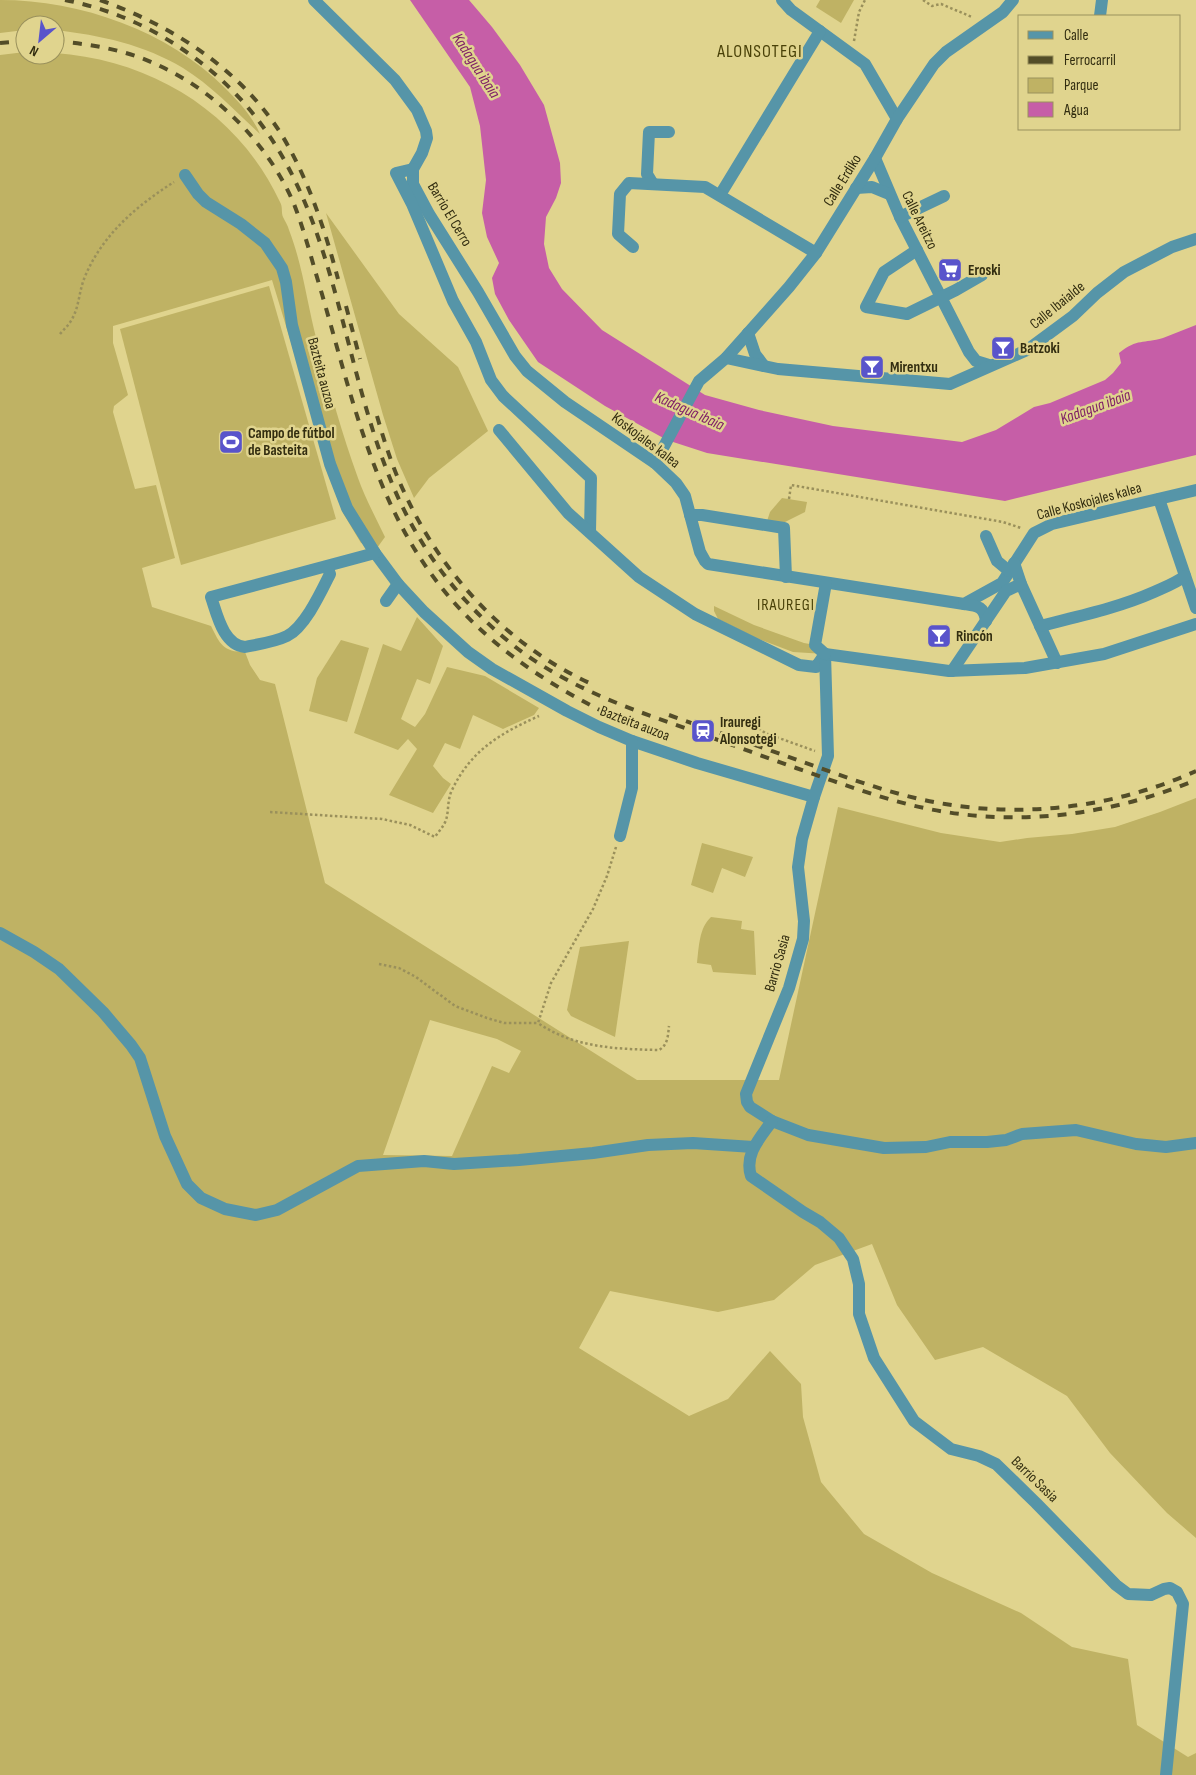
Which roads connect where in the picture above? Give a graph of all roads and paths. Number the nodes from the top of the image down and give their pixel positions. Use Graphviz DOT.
graph roads {
  1 [pos="314,0"];
  2 [pos="782,0"];
  3 [pos="865,0"];
  4 [pos="923,0"];
  5 [pos="1013,0"];
  6 [pos="1102,0"];
  7 [pos="1100,15"];
  8 [pos="988,23"];
  9 [pos="820,31"];
  10 [pos="852,54"];
  11 [pos="897,118"];
  12 [pos="669,132"];
  13 [pos="875,158"];
  14 [pos="413,169"];
  15 [pos="185,175"];
  16 [pos="653,184"];
  17 [pos="856,188"];
  18 [pos="889,194"];
  19 [pos="720,195"];
  20 [pos="944,196"];
  21 [pos="900,217"];
  22 [pos="1196,239"];
  23 [pos="633,247"];
  24 [pos="917,250"];
  25 [pos="816,253"];
  26 [pos="982,275"];
  27 [pos="941,297"];
  28 [pos="748,332"];
  29 [pos="60,334"];
  30 [pos="968,352"];
  31 [pos="515,356"];
  32 [pos="726,358"];
  33 [pos="764,366"];
  34 [pos="989,366"];
  35 [pos="960,379"];
  36 [pos="499,430"];
  37 [pos="655,463"];
  38 [pos="1196,490"];
  39 [pos="789,499"];
  40 [pos="1159,499"];
  41 [pos="690,515"];
  42 [pos="590,532"];
  43 [pos="1034,533"];
  44 [pos="986,536"];
  45 [pos="375,553"];
  46 [pos="327,566"];
  47 [pos="1012,567"];
  48 [pos="1185,576"];
  49 [pos="786,577"];
  50 [pos="826,583"];
  51 [pos="398,584"];
  52 [pos="1021,584"];
  53 [pos="386,601"];
  54 [pos="964,604"];
  55 [pos="1196,608"];
  56 [pos="986,621"];
  57 [pos="1196,624"];
  58 [pos="1040,626"];
  59 [pos="825,654"];
  60 [pos="1057,663"];
  61 [pos="952,671"];
  62 [pos="539,716"];
  63 [pos="755,726"];
  64 [pos="632,741"];
  65 [pos="828,756"];
  66 [pos="814,797"];
  67 [pos="270,812"];
  68 [pos="620,836"];
  69 [pos="0,933"];
  70 [pos="379,964"];
  71 [pos="538,1023"];
  72 [pos="669,1026"];
  73 [pos="772,1121"];
  74 [pos="1196,1143"];
  75 [pos="753,1147"];
  76 [pos="1166,1775"];
  1 -- 14 [label="street, Barrio El Cerro"];
  2 -- 9 [label="street"];
  3 -- 10 [label="path"];
  4 -- 8 [label="path"];
  5 -- 8 [label="street, Calle Erdiko"];
  6 -- 7 [label="street"];
  8 -- 11 [label="street, Calle Erdiko"];
  9 -- 10 [label="street"];
  9 -- 19 [label="street"];
  10 -- 11 [label="street"];
  11 -- 13 [label="street, Calle Erdiko"];
  12 -- 16 [label="street"];
  13 -- 17 [label="street, Calle Erdiko"];
  13 -- 18 [label="street, Calle Areitzo"];
  14 -- 31 [label="street, Barrio El Cerro"];
  14 -- 42 [label="street"];
  15 -- 29 [label="path"];
  15 -- 45 [label="street, Bazteita auzoa"];
  16 -- 19 [label="street"];
  16 -- 23 [label="street"];
  17 -- 18 [label="street"];
  17 -- 25 [label="street, Calle Erdiko"];
  18 -- 21 [label="street, Calle Areitzo"];
  19 -- 25 [label="street"];
  20 -- 21 [label="street"];
  21 -- 24 [label="street, Calle Areitzo"];
  22 -- 34 [label="street, Calle Ibaialde"];
  24 -- 27 [label="street, Calle Areitzo"];
  24 -- 27 [label="street"];
  25 -- 28 [label="street, Calle Erdiko"];
  26 -- 27 [label="street"];
  27 -- 30 [label="street, Calle Areitzo"];
  28 -- 32 [label="street, Calle Erdiko"];
  28 -- 33 [label="street"];
  30 -- 34 [label="street, Calle Areitzo"];
  30 -- 35 [label="street"];
  31 -- 37 [label="street, Koskojales kalea"];
  32 -- 33 [label="street, Calle Ibaialde"];
  32 -- 37 [label="street, Calle Erdiko"];
  33 -- 35 [label="street, Calle Ibaialde"];
  34 -- 35 [label="street, Calle Ibaialde"];
  36 -- 42 [label="street"];
  37 -- 41 [label="street, Koskojales kalea"];
  38 -- 40 [label="street, Calle Koskojales kalea"];
  39 -- 43 [label="path"];
  40 -- 43 [label="street, Calle Koskojales kalea"];
  40 -- 48 [label="street, Calle Koskojales kalea"];
  41 -- 49 [label="street, Koskojales kalea"];
  41 -- 49 [label="street"];
  42 -- 59 [label="street"];
  43 -- 47 [label="street, Calle Koskojales kalea"];
  44 -- 47 [label="street"];
  45 -- 46 [label="street"];
  45 -- 51 [label="street, Bazteita auzoa"];
  46 -- 46 [label="street"];
  47 -- 52 [label="street"];
  47 -- 54 [label="street, Calle Koskojales kalea"];
  48 -- 55 [label="street, Calle Koskojales kalea"];
  48 -- 58 [label="street"];
  49 -- 50 [label="street, Koskojales kalea"];
  50 -- 54 [label="street"];
  50 -- 59 [label="street"];
  51 -- 53 [label="street"];
  51 -- 64 [label="street, Bazteita auzoa"];
  52 -- 56 [label="street"];
  52 -- 58 [label="street"];
  54 -- 56 [label="street"];
  56 -- 61 [label="street"];
  57 -- 60 [label="street"];
  58 -- 60 [label="street"];
  59 -- 61 [label="street"];
  59 -- 65 [label="street"];
  60 -- 61 [label="street"];
  62 -- 67 [label="path"];
  63 -- 65 [label="path"];
  64 -- 66 [label="street, Bazteita auzoa"];
  64 -- 68 [label="street"];
  65 -- 66 [label="street"];
  66 -- 73 [label="street, Barrio Sasia"];
  68 -- 71 [label="path"];
  69 -- 75 [label="street"];
  70 -- 71 [label="path"];
  71 -- 72 [label="path"];
  73 -- 74 [label="street, Barrio Sasia"];
  73 -- 75 [label="street, Barrio Sasia"];
  75 -- 76 [label="street, Barrio Sasia"];
}
